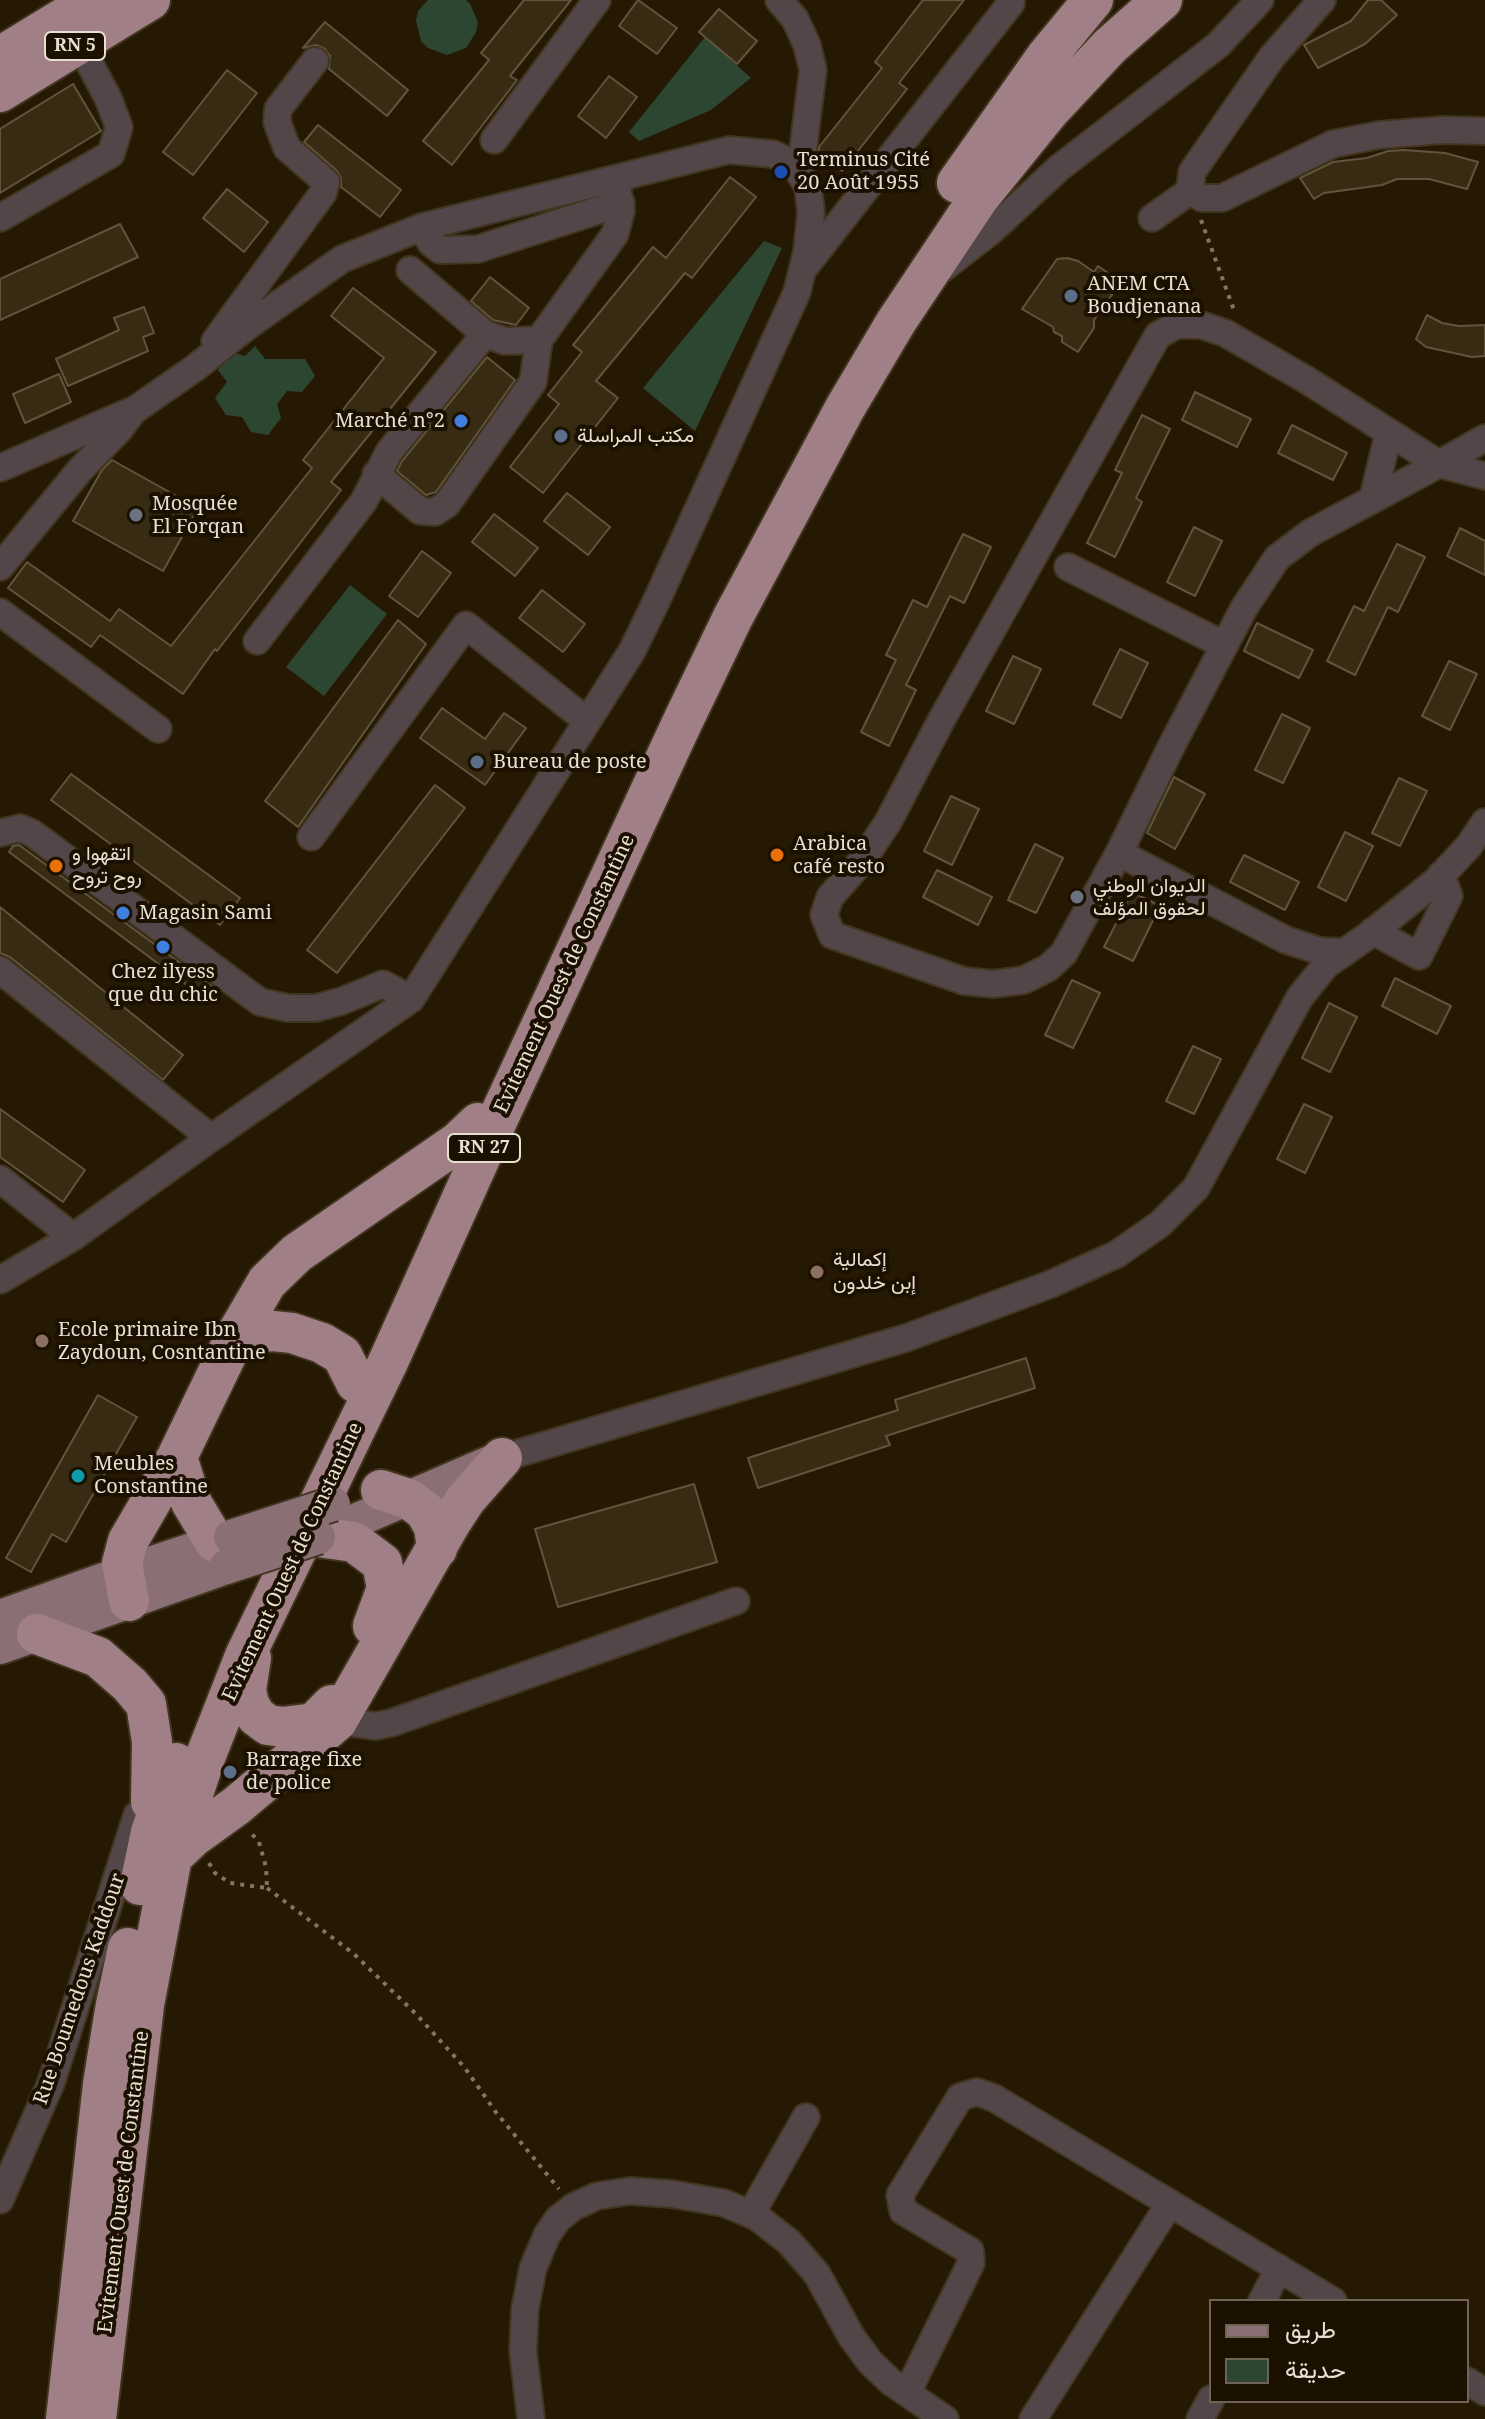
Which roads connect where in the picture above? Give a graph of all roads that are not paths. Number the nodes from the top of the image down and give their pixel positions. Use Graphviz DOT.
graph roads {
  1 [pos="93,0"];
  2 [pos="150,0"];
  3 [pos="597,0"];
  4 [pos="779,0"];
  5 [pos="1093,0"];
  6 [pos="1130,0"];
  7 [pos="1162,0"];
  8 [pos="1260,0"];
  9 [pos="1322,0"];
  10 [pos="1011,3"];
  11 [pos="0,57"];
  12 [pos="315,61"];
  13 [pos="91,66"];
  14 [pos="0,92"];
  15 [pos="1485,131"];
  16 [pos="494,140"];
  17 [pos="800,174"];
  18 [pos="957,183"];
  19 [pos="618,191"];
  20 [pos="1190,191"];
  21 [pos="0,218"];
  22 [pos="1152,218"];
  23 [pos="422,227"];
  24 [pos="410,270"];
  25 [pos="803,270"];
  26 [pos="920,286"];
  27 [pos="485,334"];
  28 [pos="539,340"];
  29 [pos="195,368"];
  30 [pos="133,411"];
  31 [pos="1389,432"];
  32 [pos="1485,438"];
  33 [pos="1439,464"];
  34 [pos="0,468"];
  35 [pos="376,474"];
  36 [pos="1485,476"];
  37 [pos="1373,498"];
  38 [pos="1053,519"];
  39 [pos="0,567"];
  40 [pos="1068,567"];
  41 [pos="1023,575"];
  42 [pos="0,612"];
  43 [pos="257,641"];
  44 [pos="1224,645"];
  45 [pos="587,721"];
  46 [pos="158,729"];
  47 [pos="1485,822"];
  48 [pos="0,833"];
  49 [pos="311,837"];
  50 [pos="1119,853"];
  51 [pos="1441,875"];
  52 [pos="1373,931"];
  53 [pos="1286,940"];
  54 [pos="1345,952"];
  55 [pos="0,970"];
  56 [pos="1300,997"];
  57 [pos="411,999"];
  58 [pos="478,1123"];
  59 [pos="211,1138"];
  60 [pos="0,1179"];
  61 [pos="73,1237"];
  62 [pos="0,1280"];
  63 [pos="236,1335"];
  64 [pos="356,1383"];
  65 [pos="177,1457"];
  66 [pos="502,1458"];
  67 [pos="395,1495"];
  68 [pos="326,1520"];
  69 [pos="224,1549"];
  70 [pos="437,1549"];
  71 [pos="126,1587"];
  72 [pos="736,1601"];
  73 [pos="0,1617"];
  74 [pos="256,1631"];
  75 [pos="18,1640"];
  76 [pos="337,1721"];
  77 [pos="150,1774"];
  78 [pos="172,1842"];
  79 [pos="806,2117"];
  80 [pos="0,2200"];
  81 [pos="1170,2203"];
  82 [pos="751,2214"];
  83 [pos="1279,2268"];
  84 [pos="1263,2299"];
  85 [pos="1330,2299"];
  86 [pos="907,2393"];
  87 [pos="66,2419"];
  88 [pos="96,2419"];
  89 [pos="531,2419"];
  90 [pos="945,2419"];
  91 [pos="1033,2419"];
  1 -- 11 [label="highway, RN 5"];
  2 -- 14 [label="highway, RN 5"];
  3 -- 16 [label="street"];
  4 -- 17 [label="street"];
  5 -- 18 [label="highway"];
  6 -- 18 [label="highway, Evitement Ouest de Constantine / RN 27"];
  7 -- 26 [label="highway, Evitement Ouest de Constantine / RN 27"];
  8 -- 26 [label="street"];
  9 -- 20 [label="street"];
  10 -- 25 [label="street"];
  12 -- 29 [label="street"];
  13 -- 21 [label="street"];
  15 -- 20 [label="street"];
  17 -- 19 [label="street"];
  17 -- 25 [label="street"];
  18 -- 58 [label="highway, Evitement Ouest de Constantine / RN 27"];
  19 -- 23 [label="street"];
  19 -- 23 [label="street"];
  19 -- 28 [label="street"];
  20 -- 22 [label="street"];
  23 -- 29 [label="street"];
  24 -- 27 [label="street"];
  25 -- 45 [label="street"];
  26 -- 74 [label="highway, Evitement Ouest de Constantine / RN 27"];
  27 -- 28 [label="street"];
  27 -- 35 [label="street"];
  28 -- 35 [label="street"];
  29 -- 30 [label="street"];
  30 -- 34 [label="street"];
  30 -- 39 [label="street"];
  31 -- 33 [label="street"];
  31 -- 37 [label="street"];
  31 -- 38 [label="street"];
  32 -- 33 [label="street"];
  33 -- 36 [label="street"];
  33 -- 37 [label="street"];
  35 -- 43 [label="street"];
  37 -- 44 [label="street"];
  38 -- 40 [label="street"];
  38 -- 41 [label="street"];
  40 -- 41 [label="street"];
  40 -- 44 [label="street"];
  41 -- 50 [label="street"];
  42 -- 46 [label="street"];
  44 -- 50 [label="street"];
  45 -- 49 [label="street"];
  45 -- 57 [label="street"];
  47 -- 51 [label="street"];
  48 -- 57 [label="street"];
  50 -- 53 [label="street"];
  51 -- 52 [label="street"];
  51 -- 52 [label="street"];
  52 -- 54 [label="street"];
  53 -- 54 [label="street"];
  53 -- 56 [label="street"];
  54 -- 56 [label="street"];
  55 -- 59 [label="street"];
  56 -- 66 [label="street"];
  57 -- 59 [label="street"];
  58 -- 63 [label="highway"];
  58 -- 64 [label="highway, Evitement Ouest de Constantine / RN 27"];
  59 -- 61 [label="street"];
  60 -- 61 [label="street"];
  61 -- 62 [label="street"];
  63 -- 64 [label="highway"];
  63 -- 65 [label="highway"];
  64 -- 78 [label="highway, Evitement Ouest de Constantine / RN 27"];
  65 -- 69 [label="highway"];
  65 -- 71 [label="highway"];
  66 -- 67 [label="main road"];
  66 -- 70 [label="highway"];
  67 -- 68 [label="main road"];
  67 -- 70 [label="highway"];
  68 -- 69 [label="main road, bridge"];
  68 -- 74 [label="highway"];
  69 -- 71 [label="main road"];
  70 -- 76 [label="highway"];
  71 -- 73 [label="main road"];
  71 -- 75 [label="main road"];
  72 -- 76 [label="street"];
  74 -- 78 [label="highway, Evitement Ouest de Constantine / RN 27"];
  75 -- 77 [label="highway"];
  76 -- 78 [label="highway"];
  77 -- 78 [label="highway"];
  77 -- 80 [label="street, Rue Boumedous Kaddour"];
  78 -- 87 [label="highway, Evitement Ouest de Constantine / RN 27"];
  78 -- 88 [label="highway, Evitement Ouest de Constantine / RN 27"];
  79 -- 82 [label="street"];
  81 -- 83 [label="street"];
  81 -- 86 [label="street"];
  81 -- 91 [label="street"];
  82 -- 86 [label="street"];
  82 -- 89 [label="street"];
  83 -- 84 [label="street"];
  83 -- 85 [label="street"];
  86 -- 90 [label="street"];
}
